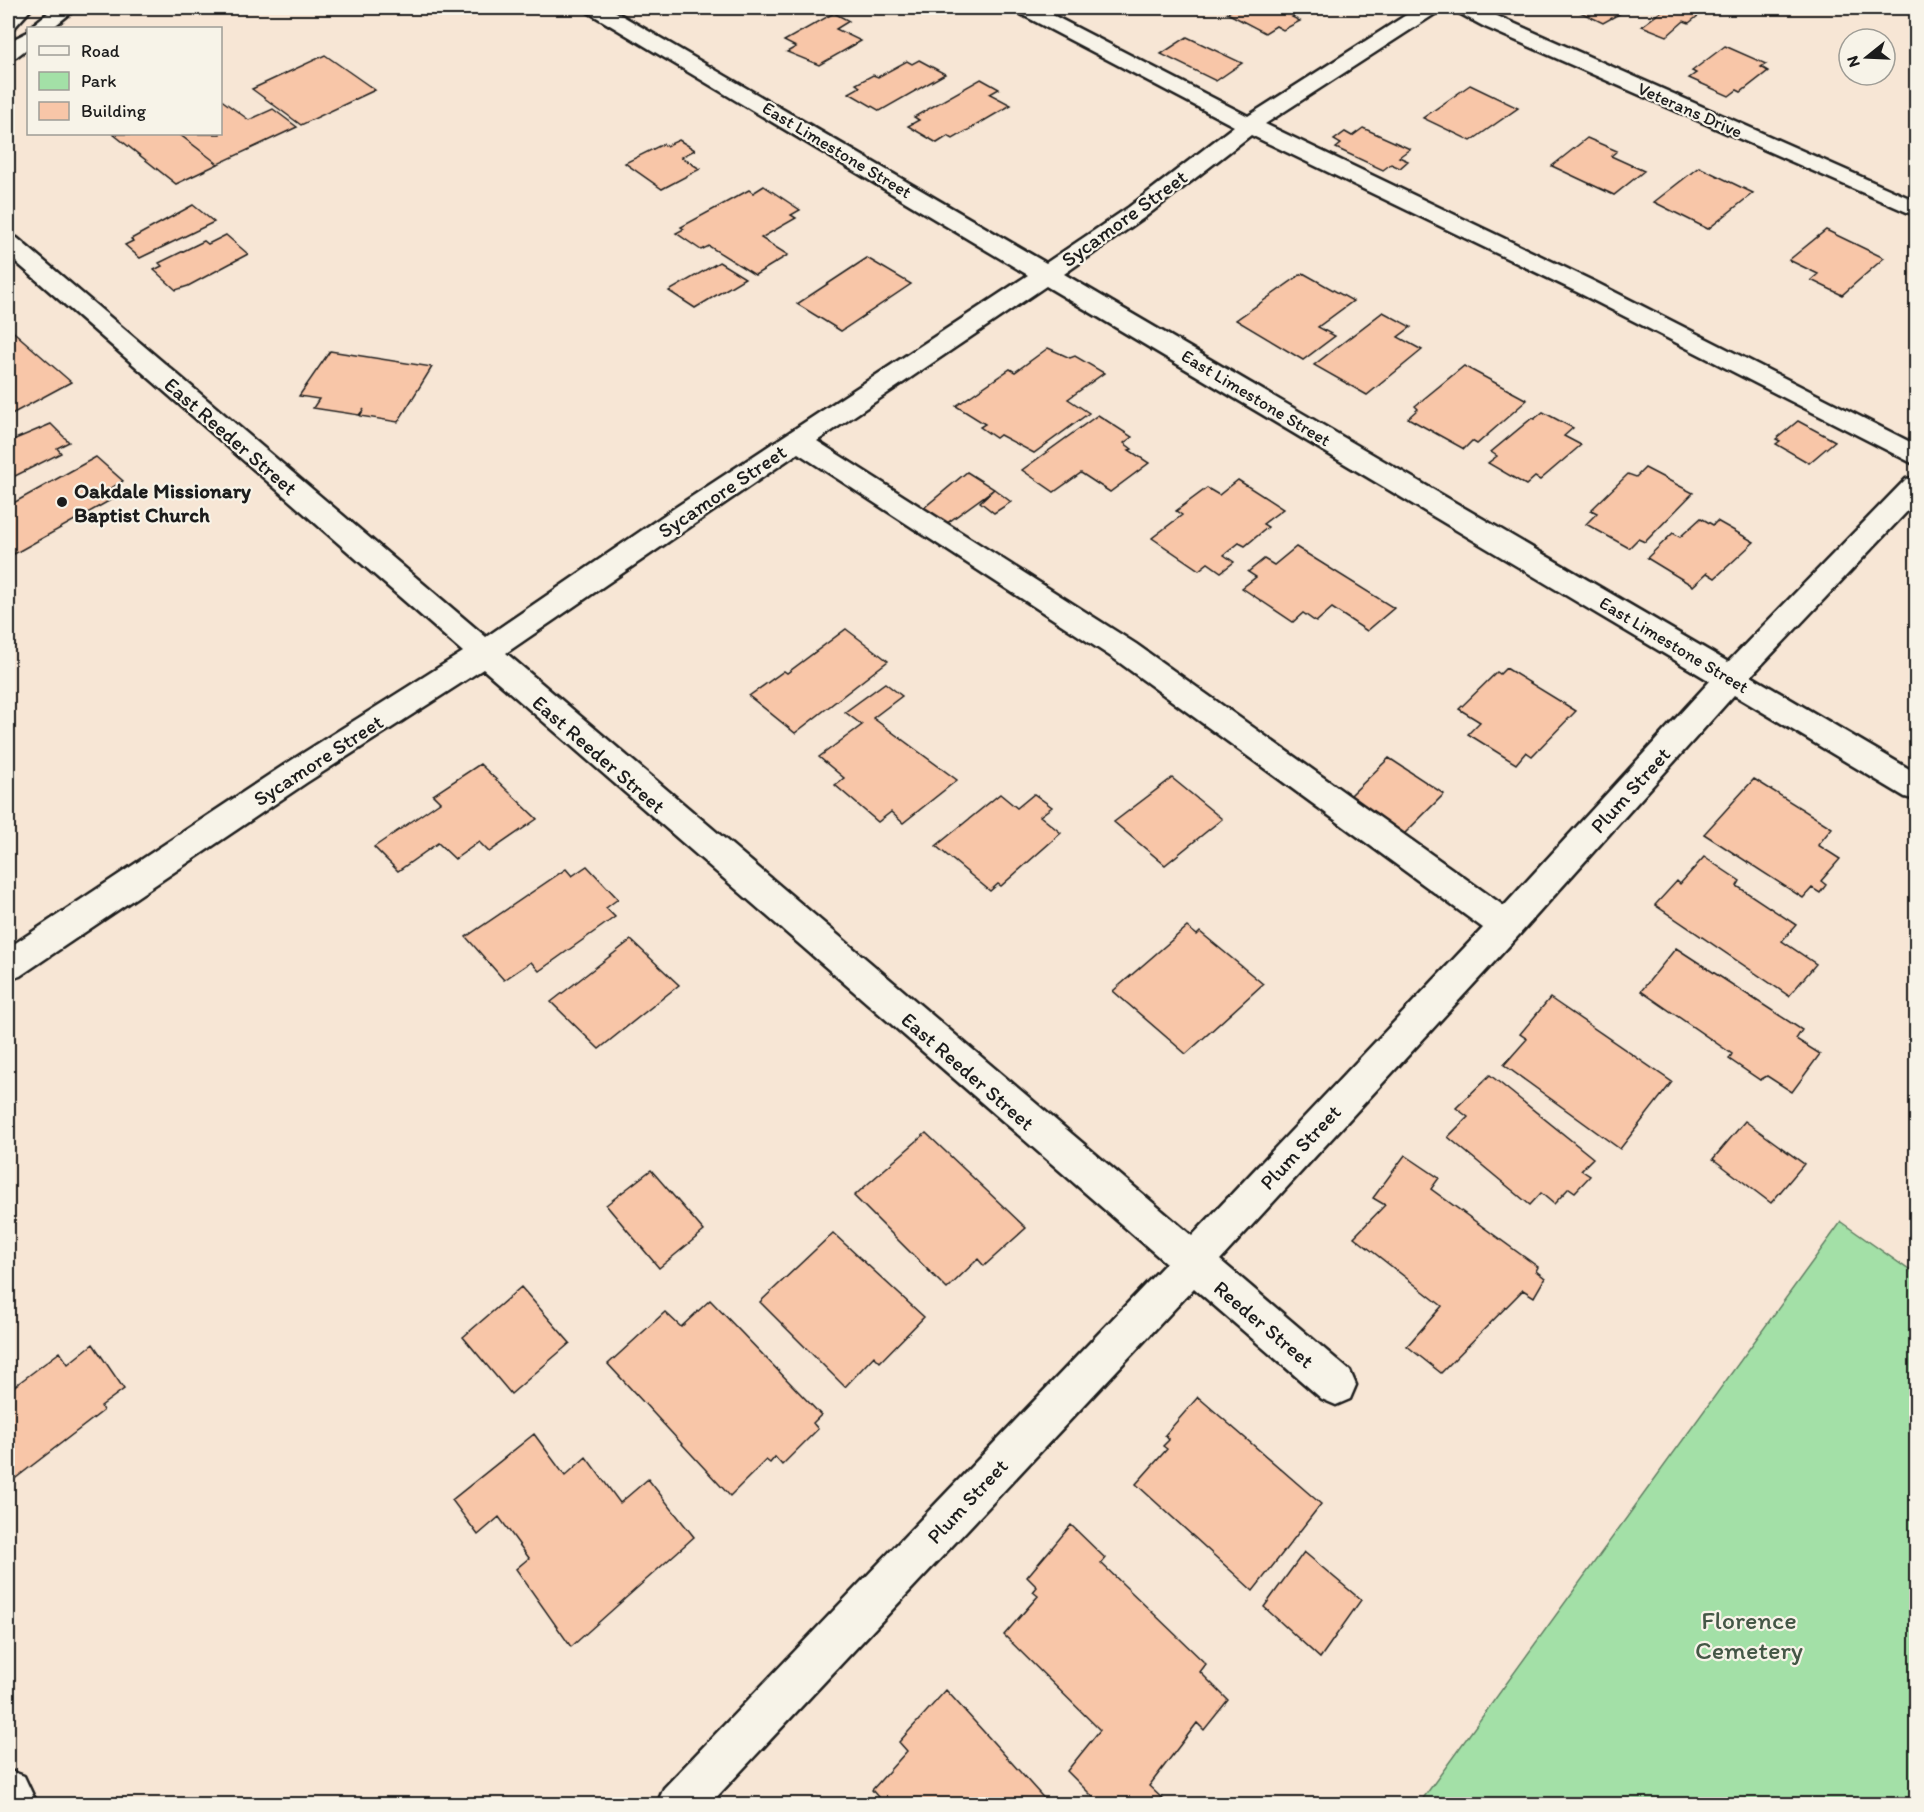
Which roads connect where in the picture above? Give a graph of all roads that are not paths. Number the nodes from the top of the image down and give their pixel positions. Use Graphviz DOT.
graph roads {
  1 [pos="22,8"];
  2 [pos="67,8"];
  3 [pos="595,8"];
  4 [pos="1024,8"];
  5 [pos="1464,8"];
  6 [pos="1411,13"];
  7 [pos="8,23"];
  8 [pos="40,27"];
  9 [pos="27,39"];
  10 [pos="8,52"];
  11 [pos="1249,126"];
  12 [pos="1917,209"];
  13 [pos="8,243"];
  14 [pos="1046,274"];
  15 [pos="798,441"];
  16 [pos="1917,456"];
  17 [pos="1917,486"];
  18 [pos="483,654"];
  19 [pos="1731,678"];
  20 [pos="1917,788"];
  21 [pos="1506,926"];
  22 [pos="8,966"];
  23 [pos="1192,1263"];
  24 [pos="1336,1384"];
  25 [pos="8,1792"];
  26 [pos="15,1804"];
  27 [pos="680,1804"];
  1 -- 7 [label="street"];
  2 -- 8 [label="street"];
  3 -- 14 [label="street, East Limestone Street"];
  4 -- 11 [label="street"];
  5 -- 12 [label="street, Veterans Drive"];
  6 -- 11 [label="street, Sycamore Street"];
  9 -- 10 [label="street"];
  11 -- 14 [label="street, Sycamore Street"];
  11 -- 16 [label="street"];
  13 -- 18 [label="street, East Reeder Street"];
  14 -- 15 [label="street, Sycamore Street"];
  14 -- 19 [label="street, East Limestone Street"];
  15 -- 18 [label="street, Sycamore Street"];
  15 -- 21 [label="street"];
  17 -- 19 [label="street, Plum Street"];
  18 -- 22 [label="street, Sycamore Street"];
  18 -- 23 [label="street, East Reeder Street"];
  19 -- 20 [label="street, East Limestone Street"];
  19 -- 21 [label="street, Plum Street"];
  21 -- 23 [label="street, Plum Street"];
  23 -- 24 [label="street, Reeder Street"];
  23 -- 27 [label="street, Plum Street"];
  25 -- 26 [label="street"];
}
